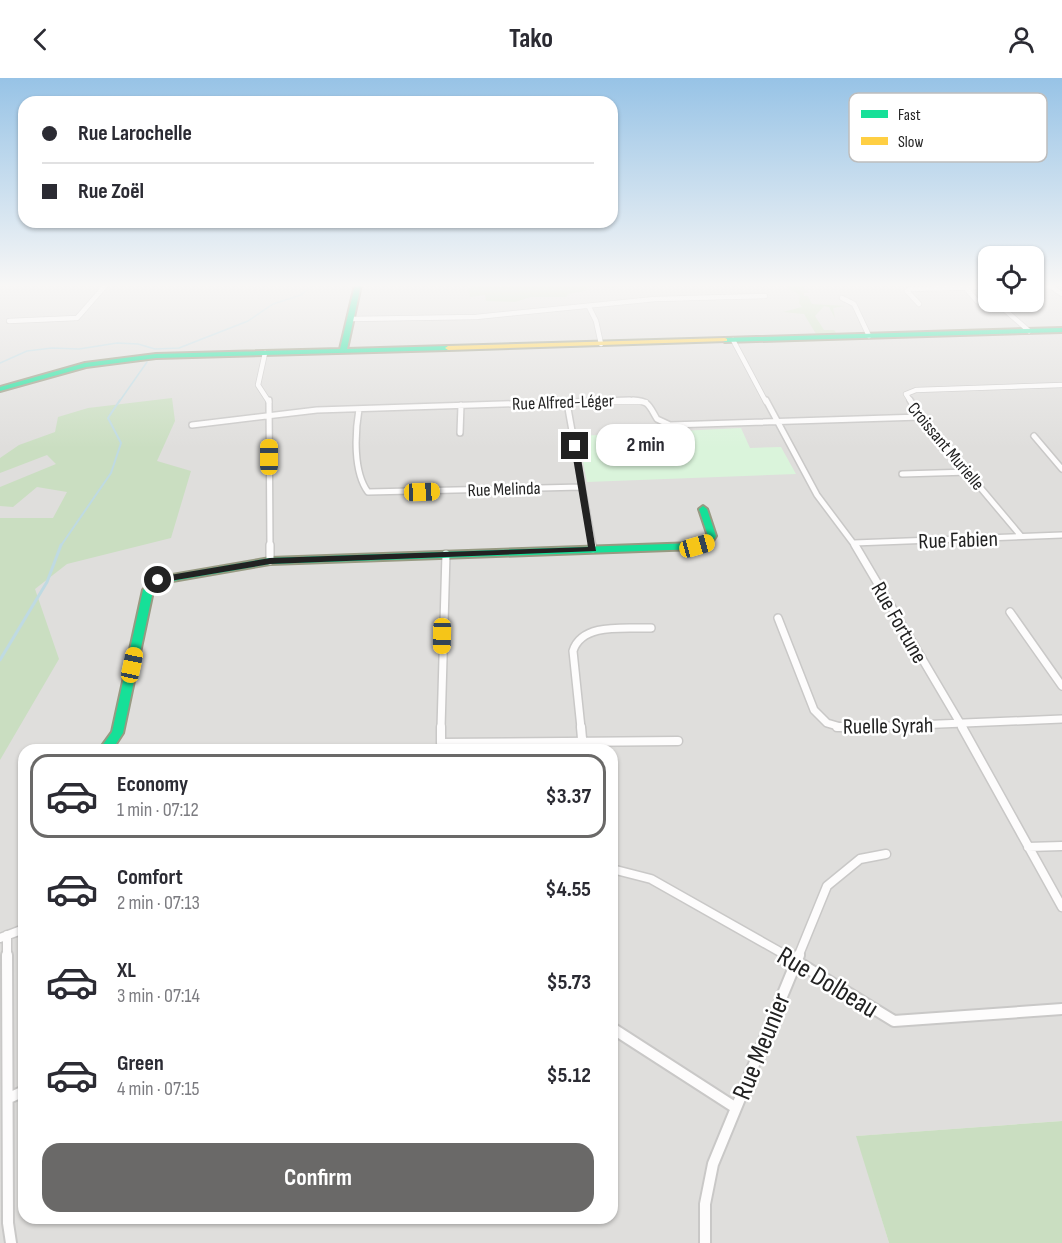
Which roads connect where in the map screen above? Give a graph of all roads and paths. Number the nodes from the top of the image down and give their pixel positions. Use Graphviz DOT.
graph roads {
  1 [pos="346,339"];
  2 [pos="600,339"];
  3 [pos="755,339"];
  4 [pos="733,340"];
  5 [pos="601,344"];
  6 [pos="343,351"];
  7 [pos="265,353"];
  8 [pos="1062,385"];
  9 [pos="0,389"];
  10 [pos="567,403"];
  11 [pos="461,405"];
  12 [pos="359,409"];
  13 [pos="269,415"];
  14 [pos="921,417"];
  15 [pos="777,422"];
  16 [pos="192,424"];
  17 [pos="460,433"];
  18 [pos="1034,436"];
  19 [pos="1062,469"];
  20 [pos="969,472"];
  21 [pos="902,474"];
  22 [pos="582,487"];
  23 [pos="703,509"];
  24 [pos="1062,535"];
  25 [pos="1021,536"];
  26 [pos="854,543"];
  27 [pos="593,549"];
  28 [pos="446,554"];
  29 [pos="270,561"];
  30 [pos="1010,612"];
  31 [pos="778,618"];
  32 [pos="651,628"];
  33 [pos="1062,686"];
  34 [pos="1062,719"];
  35 [pos="960,723"];
  36 [pos="678,741"];
  37 [pos="109,744"];
  38 [pos="488,744"];
  39 [pos="583,744"];
  40 [pos="618,744"];
  41 [pos="1062,846"];
  42 [pos="1028,847"];
  43 [pos="886,854"];
  44 [pos="618,870"];
  45 [pos="1062,907"];
  46 [pos="4,936"];
  47 [pos="796,961"];
  48 [pos="1062,1009"];
  49 [pos="618,1032"];
  50 [pos="18,1093"];
  51 [pos="9,1098"];
  52 [pos="736,1108"];
  53 [pos="11,1243"];
  54 [pos="705,1243"];
  1 -- 6 [label="street"];
  2 -- 5 [label="street"];
  3 -- 4 [label="street"];
  4 -- 5 [label="street"];
  4 -- 15 [label="street, Rue Fortune"];
  5 -- 6 [label="street"];
  6 -- 7 [label="street"];
  7 -- 9 [label="street"];
  7 -- 13 [label="street"];
  8 -- 14 [label="street, Croissant Murielle"];
  10 -- 11 [label="street, Rue Alfred-Léger"];
  10 -- 15 [label="street, Rue Alfred-Léger"];
  10 -- 22 [label="street"];
  11 -- 12 [label="street, Rue Alfred-Léger"];
  11 -- 17 [label="street"];
  12 -- 13 [label="street, Rue Alfred-Léger"];
  12 -- 22 [label="street, Rue Melinda"];
  13 -- 16 [label="street, Rue Alfred-Léger"];
  13 -- 29 [label="street"];
  14 -- 15 [label="street, Rue Alfred-Léger"];
  14 -- 20 [label="street, Croissant Murielle"];
  15 -- 26 [label="street, Rue Fortune"];
  18 -- 19 [label="street"];
  20 -- 21 [label="street"];
  20 -- 25 [label="street, Croissant Murielle"];
  22 -- 27 [label="street"];
  23 -- 27 [label="street"];
  24 -- 25 [label="street, Rue Fabien"];
  25 -- 26 [label="street, Rue Fabien"];
  26 -- 35 [label="street, Rue Fortune"];
  27 -- 28 [label="street"];
  28 -- 29 [label="street"];
  28 -- 38 [label="street"];
  29 -- 37 [label="street"];
  30 -- 33 [label="street"];
  31 -- 35 [label="street, Ruelle Syrah"];
  32 -- 39 [label="street"];
  34 -- 35 [label="street, Ruelle Syrah"];
  35 -- 42 [label="street, Rue Fortune"];
  36 -- 40 [label="street"];
  41 -- 42 [label="street"];
  42 -- 45 [label="street, Rue Fortune"];
  43 -- 47 [label="street, Rue Meunier"];
  44 -- 47 [label="street, Rue Dolbeau"];
  46 -- 51 [label="street"];
  47 -- 48 [label="street, Rue Dolbeau"];
  47 -- 52 [label="street, Rue Meunier"];
  49 -- 52 [label="street"];
  50 -- 51 [label="street"];
  51 -- 53 [label="street"];
  52 -- 54 [label="street, Rue Meunier"];
}
